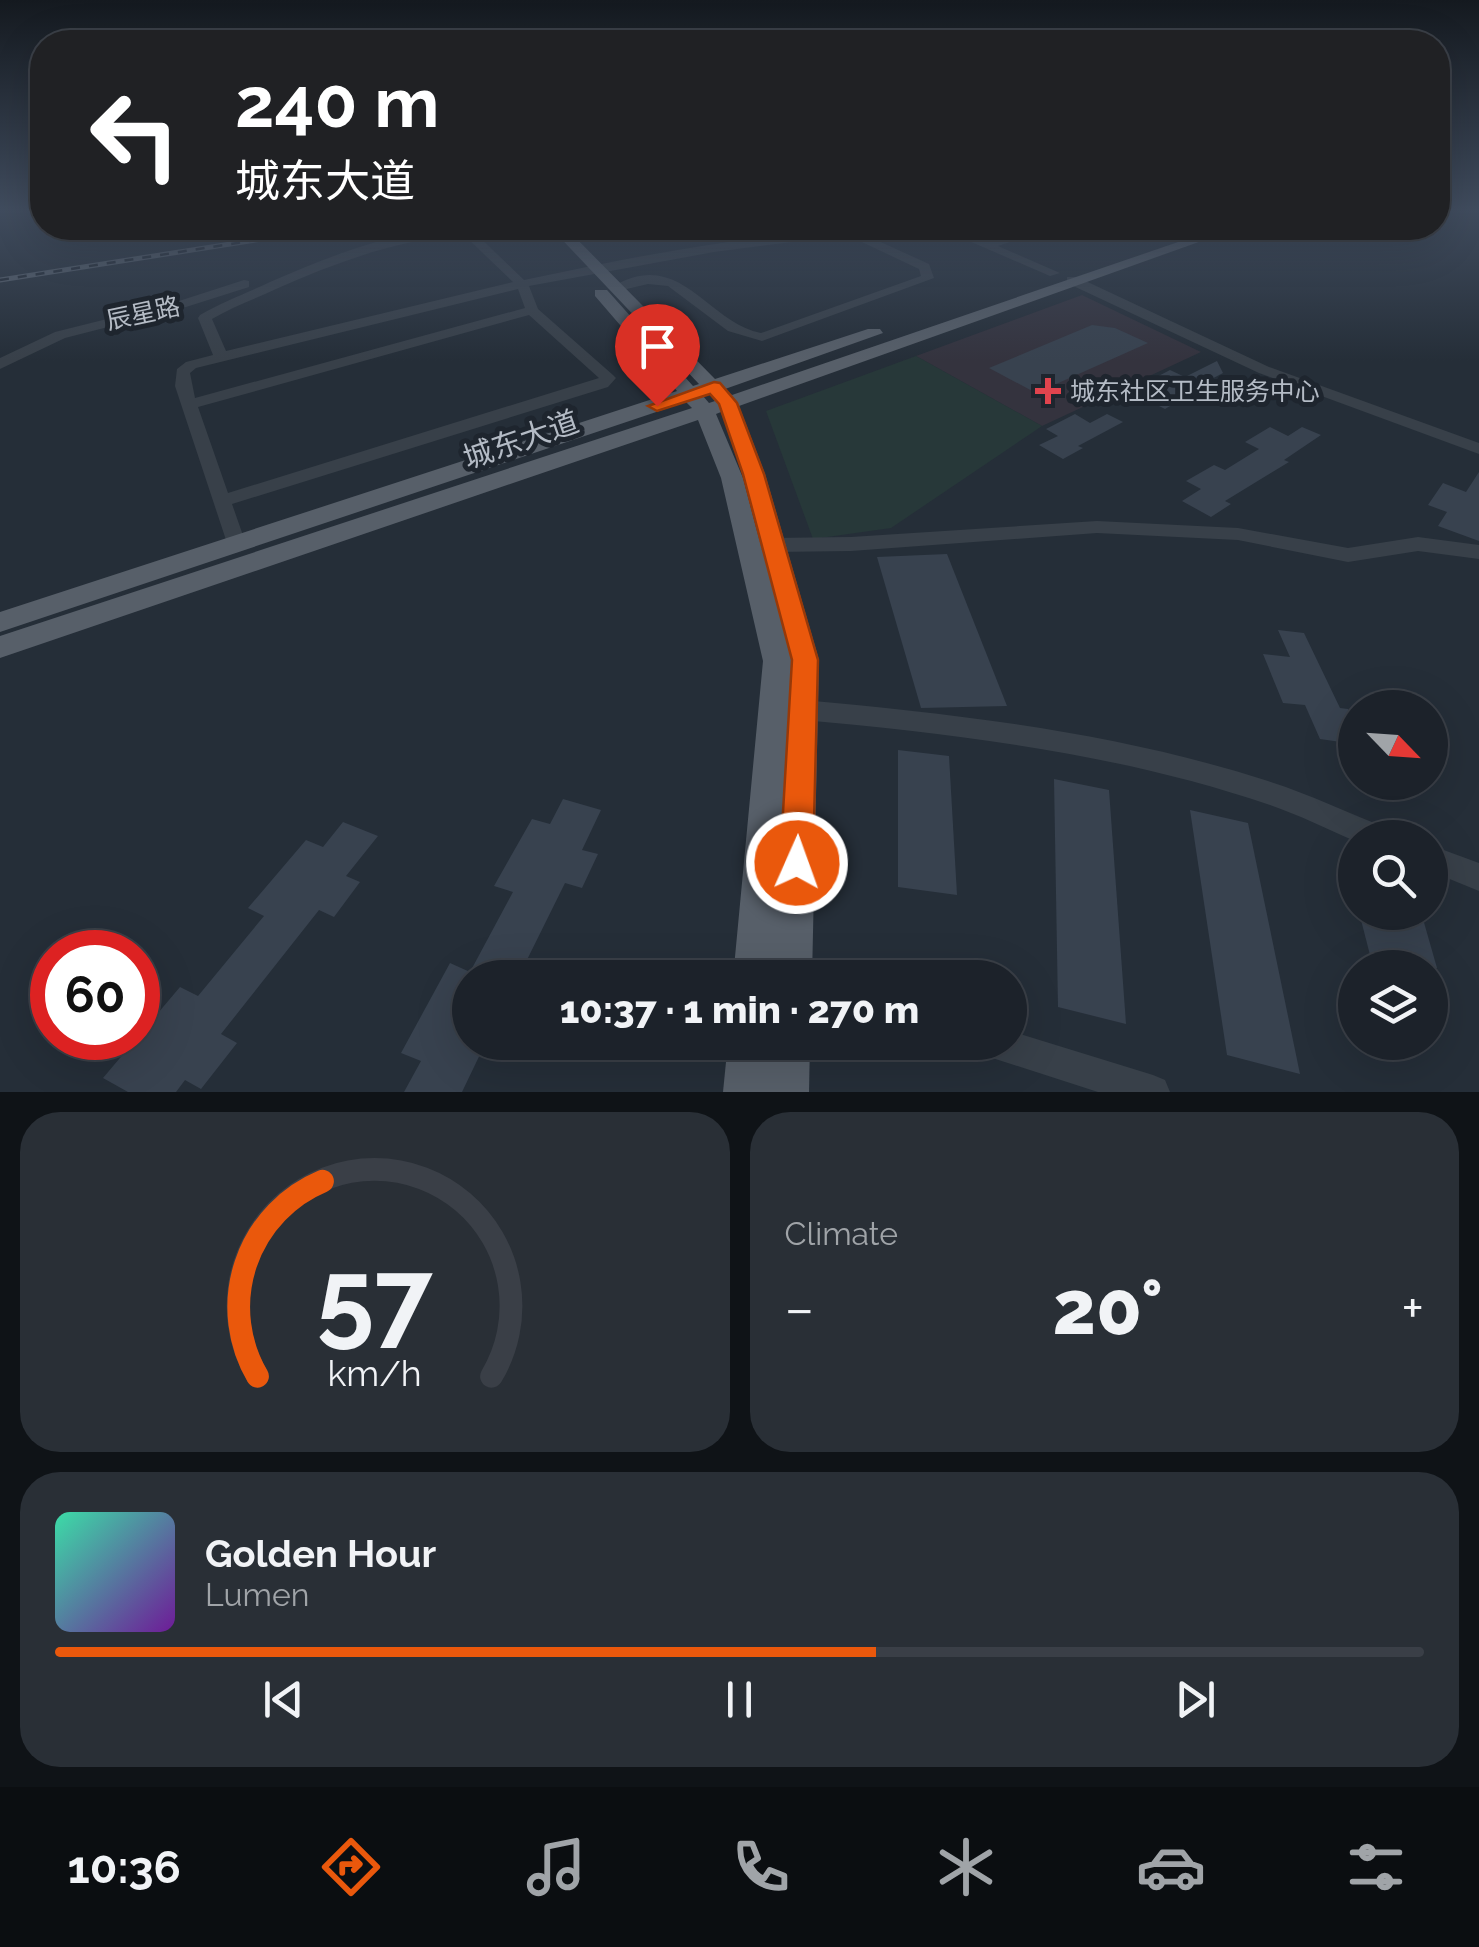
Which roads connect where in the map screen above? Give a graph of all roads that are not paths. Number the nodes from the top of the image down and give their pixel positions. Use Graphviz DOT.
graph roads {
  1 [pos="299,260"];
  2 [pos="337,260"];
  3 [pos="499,260"];
  4 [pos="572,260"];
  5 [pos="590,260"];
  6 [pos="645,260"];
  7 [pos="910,260"];
  8 [pos="1024,260"];
  9 [pos="1106,260"];
  10 [pos="1119,260"];
  11 [pos="1063,276"];
  12 [pos="618,288"];
  13 [pos="532,310"];
  14 [pos="0,342"];
  15 [pos="34,344"];
  16 [pos="220,357"];
  17 [pos="0,364"];
  18 [pos="709,399"];
  19 [pos="189,405"];
  20 [pos="1479,448"];
  21 [pos="221,500"];
  22 [pos="236,544"];
  23 [pos="773,545"];
  24 [pos="1479,552"];
  25 [pos="0,622"];
  26 [pos="0,647"];
  27 [pos="803,710"];
  28 [pos="1338,821"];
  29 [pos="1448,865"];
  30 [pos="1479,877"];
  31 [pos="764,960"];
  32 [pos="793,960"];
  33 [pos="1027,1053"];
  34 [pos="747,1060"];
  35 [pos="789,1060"];
  36 [pos="745,1092"];
  37 [pos="788,1092"];
  38 [pos="1153,1092"];
  1 -- 15 [label="street, 辰星路"];
  2 -- 16 [label="street"];
  3 -- 13 [label="street"];
  4 -- 18 [label="main road"];
  5 -- 12 [label="main road"];
  6 -- 16 [label="street"];
  7 -- 12 [label="street"];
  8 -- 11 [label="street"];
  9 -- 11 [label="main road, 城东大道"];
  10 -- 11 [label="main road, 城东大道"];
  11 -- 18 [label="main road, 城东大道"];
  11 -- 20 [label="street"];
  12 -- 18 [label="main road"];
  13 -- 19 [label="street"];
  13 -- 21 [label="street"];
  14 -- 15 [label="street"];
  15 -- 17 [label="street, 辰星路"];
  16 -- 19 [label="street"];
  18 -- 22 [label="main road, 城东大道"];
  18 -- 23 [label="main road"];
  18 -- 26 [label="main road, 城东大道"];
  18 -- 31 [label="main road"];
  19 -- 21 [label="street"];
  21 -- 22 [label="street"];
  22 -- 25 [label="main road, 城东大道"];
  23 -- 24 [label="street"];
  23 -- 27 [label="main road"];
  27 -- 28 [label="street"];
  27 -- 32 [label="main road"];
  29 -- 30 [label="street"];
  33 -- 38 [label="street"];
  34 -- 36 [label="main road"];
  35 -- 37 [label="main road"];
}
